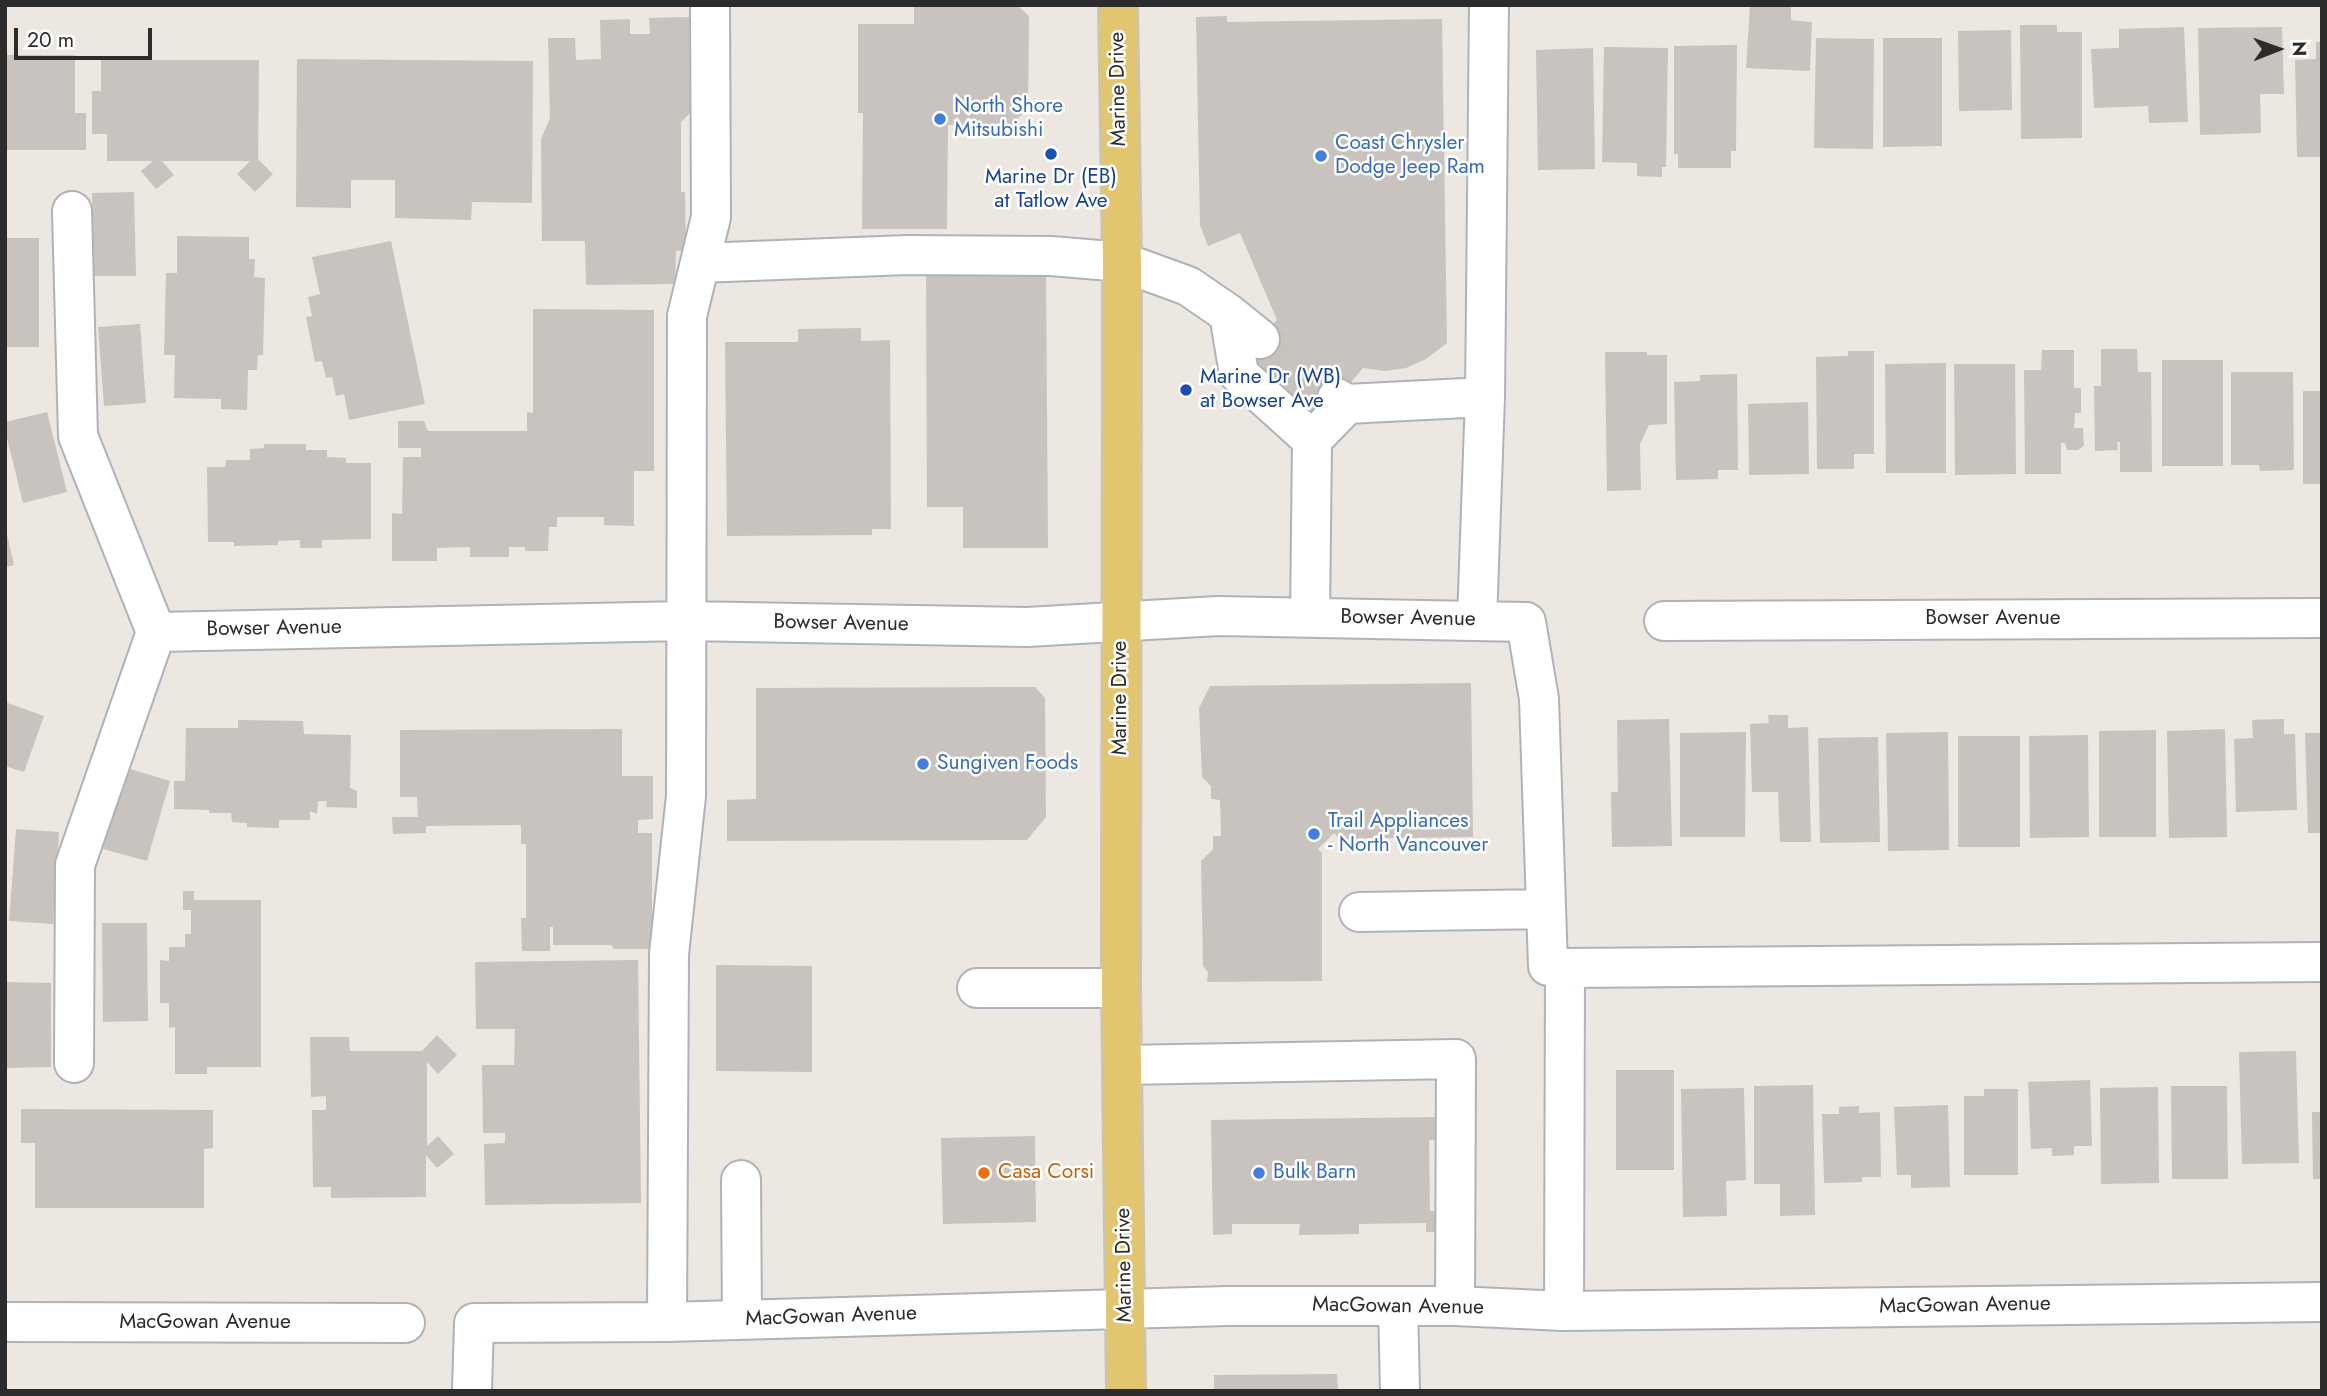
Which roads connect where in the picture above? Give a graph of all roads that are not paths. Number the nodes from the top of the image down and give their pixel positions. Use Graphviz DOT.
graph roads {
  1 [pos="710,5"];
  2 [pos="1118,5"];
  3 [pos="1489,5"];
  4 [pos="72,211"];
  5 [pos="1122,262"];
  6 [pos="700,263"];
  7 [pos="1229,314"];
  8 [pos="1261,339"];
  9 [pos="1485,397"];
  10 [pos="1312,440"];
  11 [pos="1310,617"];
  12 [pos="2322,618"];
  13 [pos="685,621"];
  14 [pos="1477,621"];
  15 [pos="1664,621"];
  16 [pos="1122,622"];
  17 [pos="156,632"];
  18 [pos="1546,909"];
  19 [pos="1359,912"];
  20 [pos="2322,962"];
  21 [pos="1565,968"];
  22 [pos="977,988"];
  23 [pos="1121,988"];
  24 [pos="74,1063"];
  25 [pos="1122,1065"];
  26 [pos="741,1180"];
  27 [pos="2322,1302"];
  28 [pos="1398,1306"];
  29 [pos="1455,1306"];
  30 [pos="1125,1309"];
  31 [pos="1564,1311"];
  32 [pos="742,1319"];
  33 [pos="5,1322"];
  34 [pos="667,1322"];
  35 [pos="405,1323"];
  36 [pos="472,1391"];
  37 [pos="1126,1391"];
  38 [pos="1400,1391"];
  1 -- 6 [label="street"];
  2 -- 5 [label="main road, Marine Drive"];
  3 -- 9 [label="street"];
  4 -- 17 [label="street"];
  5 -- 6 [label="street"];
  5 -- 7 [label="street"];
  5 -- 16 [label="main road, Marine Drive"];
  6 -- 13 [label="street"];
  7 -- 8 [label="street"];
  7 -- 10 [label="street"];
  9 -- 10 [label="street"];
  9 -- 14 [label="street"];
  10 -- 11 [label="street"];
  11 -- 14 [label="street, Bowser Avenue"];
  11 -- 16 [label="street, Bowser Avenue"];
  12 -- 15 [label="street, Bowser Avenue"];
  13 -- 16 [label="street, Bowser Avenue"];
  13 -- 17 [label="street, Bowser Avenue"];
  13 -- 34 [label="street"];
  14 -- 18 [label="street, Bowser Avenue"];
  16 -- 23 [label="main road, Marine Drive"];
  17 -- 24 [label="street"];
  18 -- 19 [label="street"];
  18 -- 21 [label="street"];
  20 -- 21 [label="street"];
  21 -- 31 [label="street"];
  22 -- 23 [label="street"];
  23 -- 25 [label="main road, Marine Drive"];
  25 -- 29 [label="street"];
  25 -- 30 [label="main road, Marine Drive"];
  26 -- 32 [label="street"];
  27 -- 31 [label="street, MacGowan Avenue"];
  28 -- 29 [label="street, MacGowan Avenue"];
  28 -- 30 [label="street, MacGowan Avenue"];
  28 -- 38 [label="street"];
  29 -- 31 [label="street, MacGowan Avenue"];
  30 -- 32 [label="street, MacGowan Avenue"];
  30 -- 37 [label="main road, Marine Drive"];
  32 -- 34 [label="street, MacGowan Avenue"];
  33 -- 35 [label="street, MacGowan Avenue"];
  34 -- 36 [label="street, MacGowan Avenue"];
}
